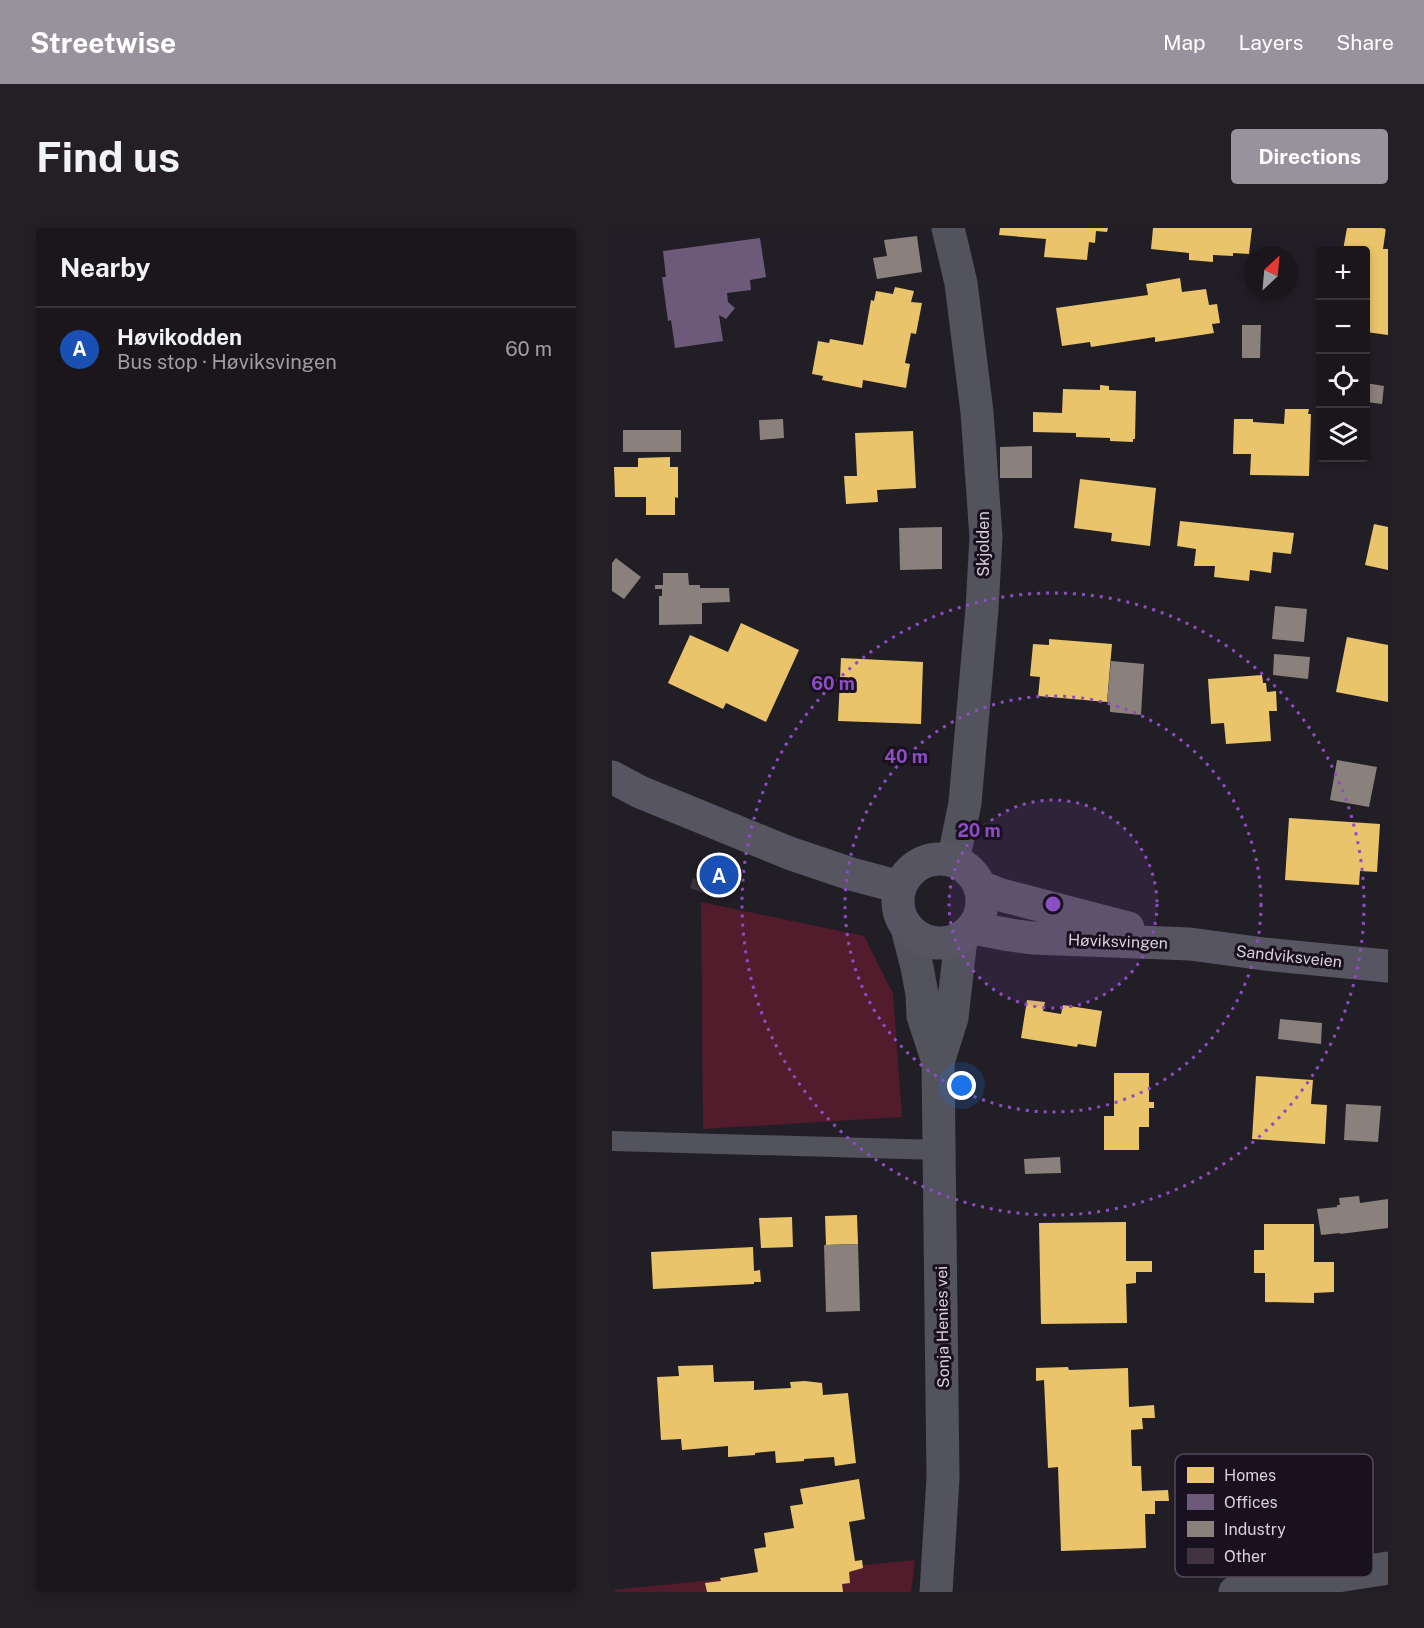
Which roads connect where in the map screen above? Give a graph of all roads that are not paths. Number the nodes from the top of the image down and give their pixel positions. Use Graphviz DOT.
graph roads {
  1 [pos="948,228"];
  2 [pos="626,784"];
  3 [pos="951,860"];
  4 [pos="900,887"];
  5 [pos="980,887"];
  6 [pos="907,928"];
  7 [pos="967,933"];
  8 [pos="1190,944"];
  9 [pos="1388,966"];
  10 [pos="938,1062"];
  11 [pos="612,1141"];
  12 [pos="940,1150"];
  13 [pos="1388,1568"];
  14 [pos="1373,1575"];
  15 [pos="1357,1582"];
  16 [pos="936,1592"];
  17 [pos="1235,1592"];
  1 -- 3 [label="street, Skjolden"];
  2 -- 4 [label="main road"];
  3 -- 4 [label="main road"];
  3 -- 5 [label="main road"];
  4 -- 6 [label="main road"];
  5 -- 7 [label="main road"];
  5 -- 8 [label="main road, Høviksvingen"];
  6 -- 7 [label="main road"];
  6 -- 10 [label="street, Sonja Henies vei"];
  7 -- 8 [label="main road, Høviksvingen"];
  7 -- 10 [label="street, Sonja Henies vei"];
  8 -- 9 [label="main road, Sandviksveien"];
  10 -- 12 [label="street, Sonja Henies vei"];
  11 -- 12 [label="lane"];
  12 -- 16 [label="street, Sonja Henies vei"];
  13 -- 14 [label="street"];
  15 -- 17 [label="street"];
}
